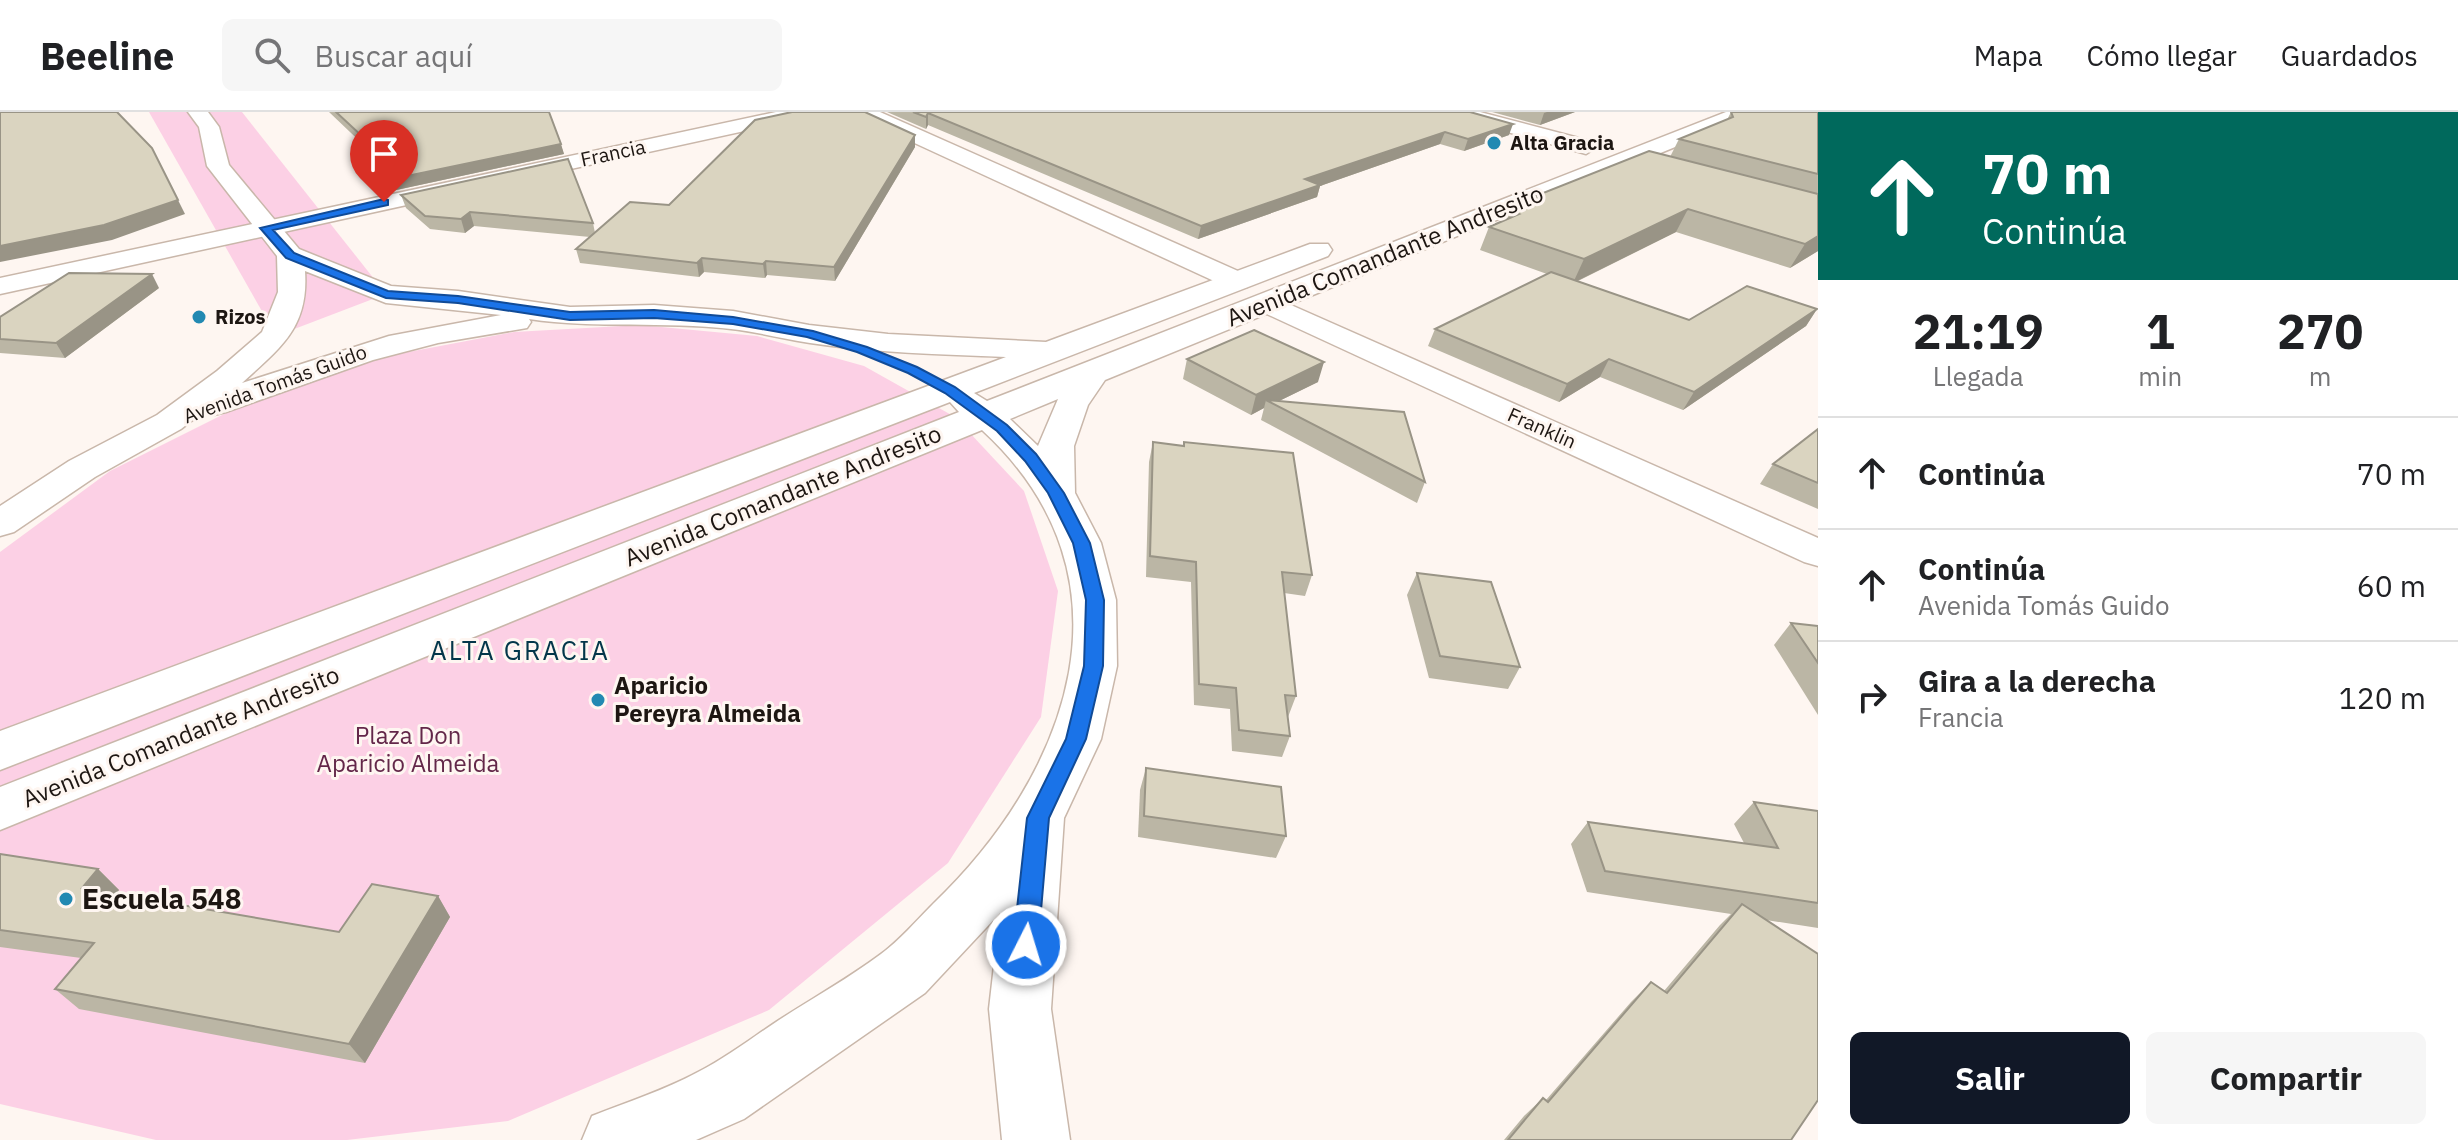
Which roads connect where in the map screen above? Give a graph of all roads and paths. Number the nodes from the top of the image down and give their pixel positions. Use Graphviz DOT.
graph roads {
  1 [pos="198,112"];
  2 [pos="804,112"];
  3 [pos="863,112"];
  4 [pos="1457,112"];
  5 [pos="1681,112"];
  6 [pos="1744,112"];
  7 [pos="1586,147"];
  8 [pos="266,228"];
  9 [pos="290,255"];
  10 [pos="1237,281"];
  11 [pos="0,286"];
  12 [pos="1266,303"];
  13 [pos="570,316"];
  14 [pos="809,334"];
  15 [pos="1077,360"];
  16 [pos="950,390"];
  17 [pos="985,415"];
  18 [pos="169,422"];
  19 [pos="1056,493"];
  20 [pos="0,524"];
  21 [pos="1818,553"];
  22 [pos="506,559"];
  23 [pos="532,596"];
  24 [pos="0,751"];
  25 [pos="0,809"];
  26 [pos="1038,818"];
  27 [pos="616,1140"];
  28 [pos="1036,1140"];
  1 -- 8 [label="main road, Avenida Tomás Guido"];
  2 -- 8 [label="main road, Francia"];
  3 -- 10 [label="main road"];
  4 -- 7 [label="main road"];
  5 -- 7 [label="main road, Avenida Comandante Andresito"];
  6 -- 12 [label="main road, Avenida Comandante Andresito"];
  7 -- 10 [label="main road, Avenida Comandante Andresito"];
  8 -- 9 [label="main road, Avenida Tomás Guido"];
  8 -- 11 [label="main road, Francia"];
  9 -- 13 [label="main road, Avenida Tomás Guido"];
  9 -- 18 [label="main road, Avenida Tomás Guido"];
  10 -- 15 [label="main road, Avenida Comandante Andresito"];
  12 -- 15 [label="main road, Avenida Comandante Andresito"];
  12 -- 21 [label="main road, Franklin"];
  13 -- 14 [label="main road, Avenida Tomás Guido"];
  13 -- 18 [label="main road, Avenida Tomás Guido"];
  14 -- 15 [label="main road, Avenida Tomás Guido"];
  14 -- 16 [label="main road"];
  15 -- 16 [label="main road, Avenida Comandante Andresito"];
  15 -- 17 [label="main road, Avenida Comandante Andresito"];
  15 -- 19 [label="main road"];
  16 -- 17 [label="main road"];
  16 -- 22 [label="main road, Avenida Comandante Andresito"];
  17 -- 19 [label="main road"];
  17 -- 23 [label="main road, Avenida Comandante Andresito"];
  18 -- 20 [label="main road, Avenida Tomás Guido"];
  19 -- 26 [label="main road"];
  22 -- 23 [label="main road"];
  22 -- 24 [label="main road, Avenida Comandante Andresito"];
  23 -- 25 [label="main road, Avenida Comandante Andresito"];
  26 -- 27 [label="main road"];
  26 -- 28 [label="main road"];
}
